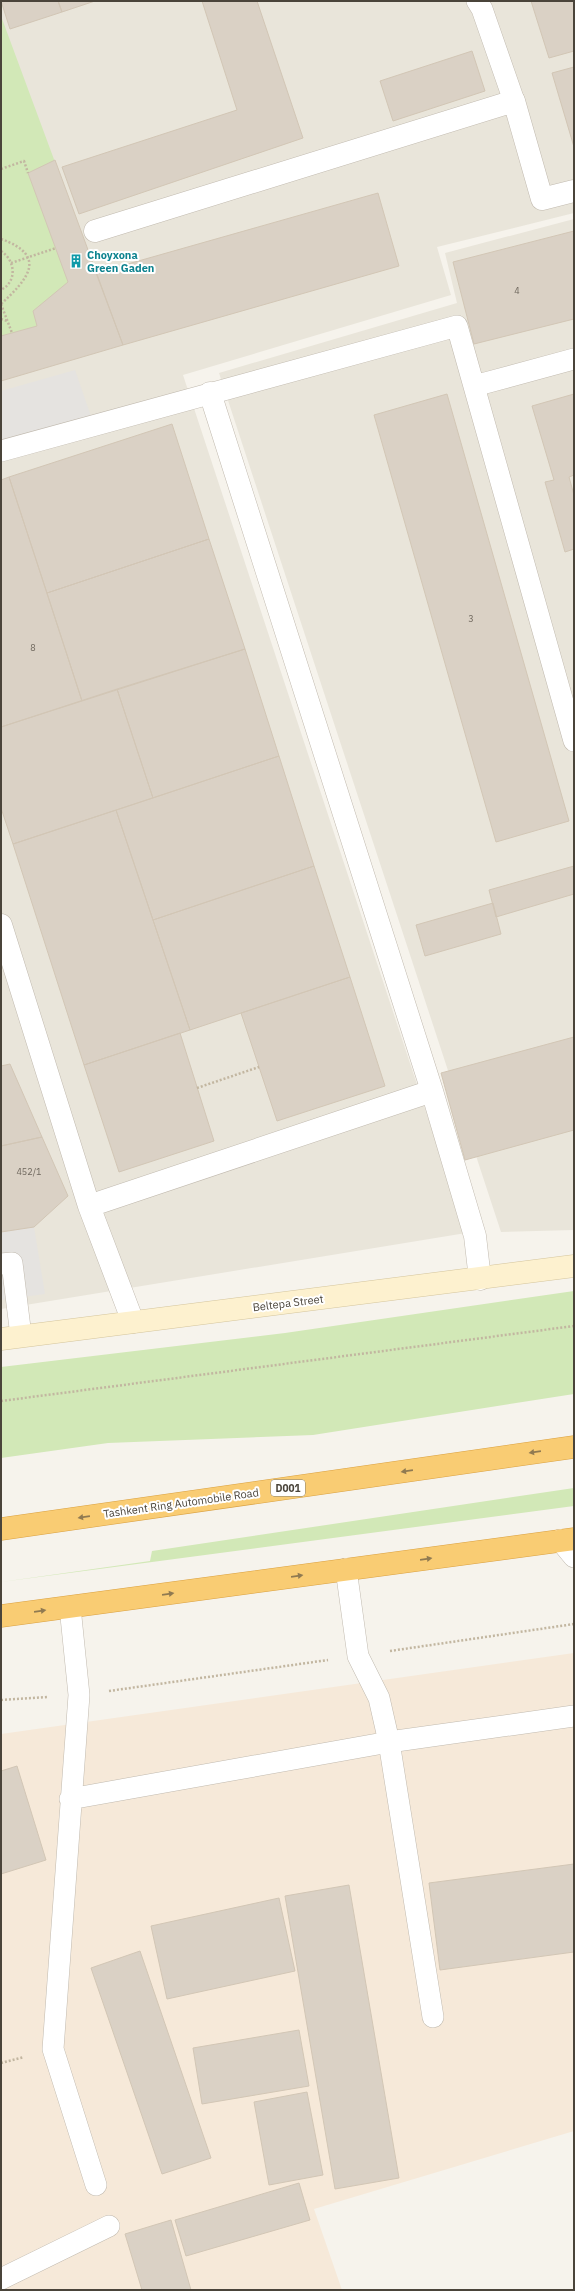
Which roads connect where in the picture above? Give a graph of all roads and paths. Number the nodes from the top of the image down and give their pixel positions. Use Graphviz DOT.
graph roads {
  1 [pos="477,1"];
  2 [pos="514,102"];
  3 [pos="1,169"];
  4 [pos="28,173"];
  5 [pos="574,191"];
  6 [pos="95,231"];
  7 [pos="1,239"];
  8 [pos="1,248"];
  9 [pos="56,248"];
  10 [pos="1,251"];
  11 [pos="28,257"];
  12 [pos="12,263"];
  13 [pos="1,290"];
  14 [pos="1,304"];
  15 [pos="1,319"];
  16 [pos="7,321"];
  17 [pos="12,333"];
  18 [pos="574,359"];
  19 [pos="474,386"];
  20 [pos="210,393"];
  21 [pos="1,451"];
  22 [pos="573,734"];
  23 [pos="1,925"];
  24 [pos="259,1067"];
  25 [pos="197,1088"];
  26 [pos="432,1091"];
  27 [pos="89,1206"];
  28 [pos="1,1264"];
  29 [pos="574,1266"];
  30 [pos="480,1279"];
  31 [pos="133,1322"];
  32 [pos="574,1326"];
  33 [pos="11,1338"];
  34 [pos="1,1401"];
  35 [pos="574,1447"];
  36 [pos="1,1529"];
  37 [pos="567,1540"];
  38 [pos="574,1558"];
  39 [pos="346,1569"];
  40 [pos="70,1607"];
  41 [pos="1,1616"];
  42 [pos="574,1624"];
  43 [pos="358,1656"];
  44 [pos="79,1695"];
  45 [pos="1,1700"];
  46 [pos="574,1716"];
  47 [pos="390,1742"];
  48 [pos="70,1799"];
  49 [pos="433,2017"];
  50 [pos="96,2185"];
  51 [pos="109,2226"];
  52 [pos="1,2279"];
  1 -- 2 [label="lane"];
  2 -- 5 [label="street"];
  2 -- 6 [label="street"];
  3 -- 4 [label="path"];
  7 -- 11 [label="path"];
  8 -- 10 [label="path"];
  9 -- 11 [label="path"];
  10 -- 12 [label="path"];
  11 -- 12 [label="path"];
  11 -- 14 [label="path"];
  12 -- 13 [label="path"];
  14 -- 16 [label="path"];
  15 -- 16 [label="path"];
  16 -- 17 [label="path"];
  18 -- 19 [label="lane"];
  19 -- 20 [label="lane"];
  19 -- 22 [label="lane"];
  20 -- 21 [label="lane"];
  20 -- 26 [label="street"];
  23 -- 27 [label="street"];
  24 -- 25 [label="path"];
  26 -- 27 [label="street"];
  26 -- 30 [label="street"];
  27 -- 31 [label="street"];
  28 -- 33 [label="lane"];
  29 -- 30 [label="street, Beltepa Street"];
  30 -- 31 [label="street, Beltepa Street"];
  31 -- 33 [label="street, Beltepa Street"];
  32 -- 34 [label="path"];
  35 -- 36 [label="highway, Tashkent Ring Automobile Road / D001, one-way"];
  37 -- 38 [label="lane"];
  39 -- 37 [label="highway, one-way"];
  40 -- 39 [label="highway, one-way"];
  39 -- 43 [label="lane"];
  41 -- 40 [label="highway, one-way"];
  40 -- 44 [label="lane"];
  42 -- 43 [label="path"];
  43 -- 44 [label="path"];
  43 -- 47 [label="lane"];
  44 -- 45 [label="path"];
  44 -- 48 [label="lane"];
  46 -- 47 [label="lane"];
  47 -- 48 [label="lane"];
  47 -- 49 [label="lane"];
  48 -- 50 [label="lane"];
  51 -- 52 [label="lane"];
}
